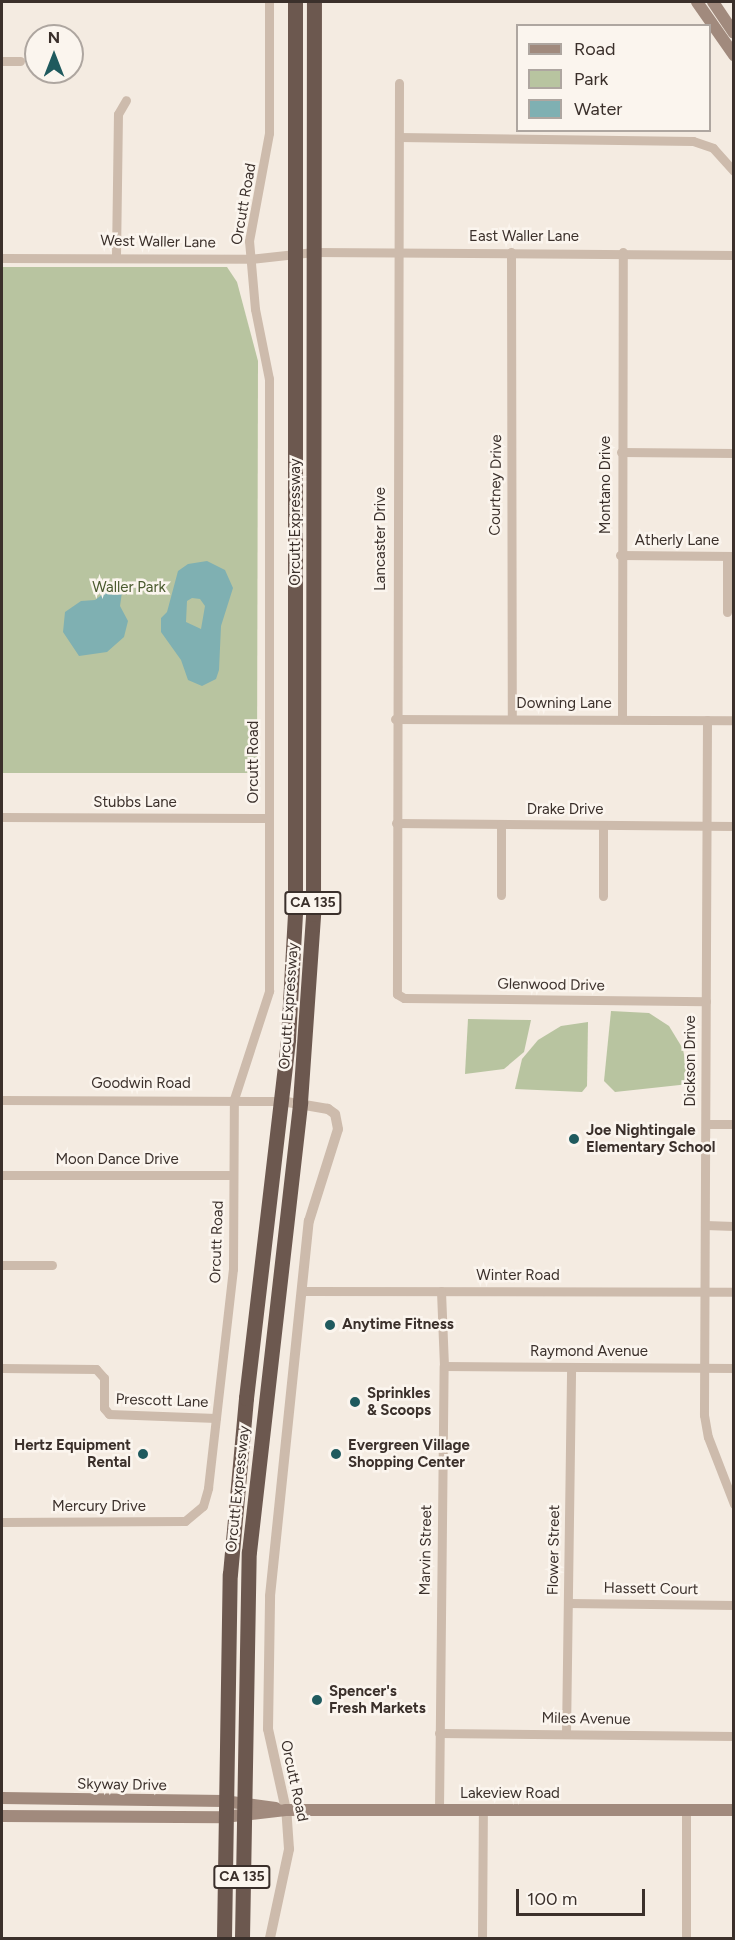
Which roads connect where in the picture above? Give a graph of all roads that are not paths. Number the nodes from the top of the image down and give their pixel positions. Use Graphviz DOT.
graph roads {
  1 [pos="269,2"];
  2 [pos="295,2"];
  3 [pos="314,2"];
  4 [pos="697,2"];
  5 [pos="713,2"];
  6 [pos="734,33"];
  7 [pos="734,55"];
  8 [pos="2,61"];
  9 [pos="20,61"];
  10 [pos="399,83"];
  11 [pos="126,100"];
  12 [pos="399,138"];
  13 [pos="734,171"];
  14 [pos="314,252"];
  15 [pos="397,252"];
  16 [pos="511,252"];
  17 [pos="622,252"];
  18 [pos="734,255"];
  19 [pos="116,256"];
  20 [pos="296,256"];
  21 [pos="2,258"];
  22 [pos="250,259"];
  23 [pos="621,452"];
  24 [pos="734,453"];
  25 [pos="620,555"];
  26 [pos="730,556"];
  27 [pos="727,612"];
  28 [pos="395,719"];
  29 [pos="512,719"];
  30 [pos="622,719"];
  31 [pos="707,720"];
  32 [pos="734,720"];
  33 [pos="2,818"];
  34 [pos="269,818"];
  35 [pos="396,823"];
  36 [pos="501,824"];
  37 [pos="603,825"];
  38 [pos="706,826"];
  39 [pos="734,826"];
  40 [pos="501,895"];
  41 [pos="603,896"];
  42 [pos="397,994"];
  43 [pos="706,1001"];
  44 [pos="234,1099"];
  45 [pos="2,1100"];
  46 [pos="281,1101"];
  47 [pos="300,1102"];
  48 [pos="705,1124"];
  49 [pos="734,1124"];
  50 [pos="2,1175"];
  51 [pos="233,1175"];
  52 [pos="705,1226"];
  53 [pos="734,1226"];
  54 [pos="2,1265"];
  55 [pos="52,1265"];
  56 [pos="303,1291"];
  57 [pos="441,1291"];
  58 [pos="705,1292"];
  59 [pos="734,1292"];
  60 [pos="444,1366"];
  61 [pos="571,1367"];
  62 [pos="2,1368"];
  63 [pos="704,1368"];
  64 [pos="734,1368"];
  65 [pos="216,1418"];
  66 [pos="734,1504"];
  67 [pos="195,1516"];
  68 [pos="2,1522"];
  69 [pos="568,1603"];
  70 [pos="734,1605"];
  71 [pos="439,1733"];
  72 [pos="566,1734"];
  73 [pos="734,1736"];
  74 [pos="2,1798"];
  75 [pos="224,1801"];
  76 [pos="243,1809"];
  77 [pos="439,1809"];
  78 [pos="483,1809"];
  79 [pos="286,1810"];
  80 [pos="686,1810"];
  81 [pos="734,1810"];
  82 [pos="2,1816"];
  83 [pos="224,1817"];
  84 [pos="224,1938"];
  85 [pos="242,1938"];
  86 [pos="270,1938"];
  87 [pos="482,1938"];
  88 [pos="686,1938"];
  1 -- 22 [label="street, Orcutt Road"];
  2 -- 20 [label="highway, Orcutt Expressway / CA 135"];
  3 -- 14 [label="highway, Orcutt Expressway / CA 135"];
  4 -- 7 [label="main road"];
  5 -- 6 [label="main road"];
  8 -- 9 [label="street"];
  10 -- 12 [label="street, Lancaster Drive"];
  11 -- 19 [label="street"];
  12 -- 13 [label="street"];
  12 -- 15 [label="street, Lancaster Drive"];
  14 -- 15 [label="street, East Waller Lane"];
  14 -- 20 [label="street, West Waller Lane"];
  14 -- 47 [label="highway, Orcutt Expressway / CA 135"];
  15 -- 16 [label="street, East Waller Lane"];
  15 -- 28 [label="street, Lancaster Drive"];
  16 -- 17 [label="street, East Waller Lane"];
  16 -- 29 [label="street, Courtney Drive"];
  17 -- 18 [label="street, East Waller Lane"];
  17 -- 23 [label="street, Montano Drive"];
  19 -- 21 [label="street, West Waller Lane"];
  19 -- 22 [label="street, West Waller Lane"];
  20 -- 22 [label="street, West Waller Lane"];
  20 -- 46 [label="highway, Orcutt Expressway / CA 135"];
  22 -- 34 [label="street, Orcutt Road"];
  23 -- 24 [label="street"];
  23 -- 25 [label="street, Montano Drive"];
  25 -- 26 [label="street, Atherly Lane"];
  25 -- 30 [label="street, Montano Drive"];
  26 -- 27 [label="street"];
  28 -- 29 [label="street, Downing Lane"];
  28 -- 35 [label="street, Lancaster Drive"];
  29 -- 30 [label="street, Downing Lane"];
  30 -- 31 [label="street, Downing Lane"];
  31 -- 32 [label="street, Downing Lane"];
  31 -- 38 [label="street, Dickson Drive"];
  33 -- 34 [label="street, Stubbs Lane"];
  34 -- 44 [label="street, Orcutt Road"];
  35 -- 36 [label="street, Drake Drive"];
  35 -- 42 [label="street, Lancaster Drive"];
  36 -- 37 [label="street, Drake Drive"];
  36 -- 40 [label="street"];
  37 -- 38 [label="street, Drake Drive"];
  37 -- 41 [label="street"];
  38 -- 39 [label="street, Drake Drive"];
  38 -- 43 [label="street, Dickson Drive"];
  42 -- 43 [label="street, Glenwood Drive"];
  43 -- 48 [label="street, Dickson Drive"];
  44 -- 45 [label="street, Goodwin Road"];
  44 -- 46 [label="street, Goodwin Road"];
  44 -- 51 [label="street, Orcutt Road"];
  46 -- 47 [label="street, Orcutt Road"];
  46 -- 75 [label="highway, Orcutt Expressway / CA 135"];
  47 -- 56 [label="street, Orcutt Road"];
  47 -- 76 [label="highway, Orcutt Expressway / CA 135"];
  48 -- 49 [label="street"];
  48 -- 52 [label="street, Dickson Drive"];
  50 -- 51 [label="street, Moon Dance Drive"];
  51 -- 65 [label="street, Orcutt Road"];
  52 -- 53 [label="street"];
  52 -- 58 [label="street, Dickson Drive"];
  54 -- 55 [label="street"];
  56 -- 57 [label="street, Winter Road"];
  56 -- 79 [label="street, Orcutt Road"];
  57 -- 58 [label="street, Winter Road"];
  57 -- 60 [label="street, Marvin Street"];
  58 -- 59 [label="street, Winter Road"];
  58 -- 63 [label="street, Dickson Drive"];
  60 -- 61 [label="street, Raymond Avenue"];
  60 -- 71 [label="street, Marvin Street"];
  61 -- 63 [label="street, Raymond Avenue"];
  61 -- 69 [label="street, Flower Street"];
  62 -- 65 [label="street, Prescott Lane"];
  63 -- 64 [label="street, Raymond Avenue"];
  63 -- 66 [label="street, Dickson Drive"];
  65 -- 67 [label="street, Orcutt Road"];
  67 -- 68 [label="street, Mercury Drive"];
  69 -- 70 [label="street, Hassett Court"];
  69 -- 72 [label="street, Flower Street"];
  71 -- 72 [label="street, Miles Avenue"];
  71 -- 77 [label="street, Marvin Street"];
  72 -- 73 [label="street, Miles Avenue"];
  74 -- 75 [label="main road, Skyway Drive"];
  75 -- 76 [label="main road, Skyway Drive"];
  75 -- 83 [label="highway, Orcutt Expressway / CA 135"];
  76 -- 79 [label="main road, Lakeview Road"];
  76 -- 83 [label="main road, Skyway Drive"];
  76 -- 85 [label="highway, Orcutt Expressway / CA 135"];
  77 -- 78 [label="main road, Lakeview Road"];
  77 -- 79 [label="main road, Lakeview Road"];
  78 -- 80 [label="main road, Lakeview Road"];
  78 -- 87 [label="street"];
  79 -- 86 [label="street, Orcutt Road"];
  80 -- 81 [label="main road, Lakeview Road"];
  80 -- 88 [label="street"];
  82 -- 83 [label="main road, Skyway Drive"];
  83 -- 84 [label="highway, Orcutt Expressway / CA 135"];
}
